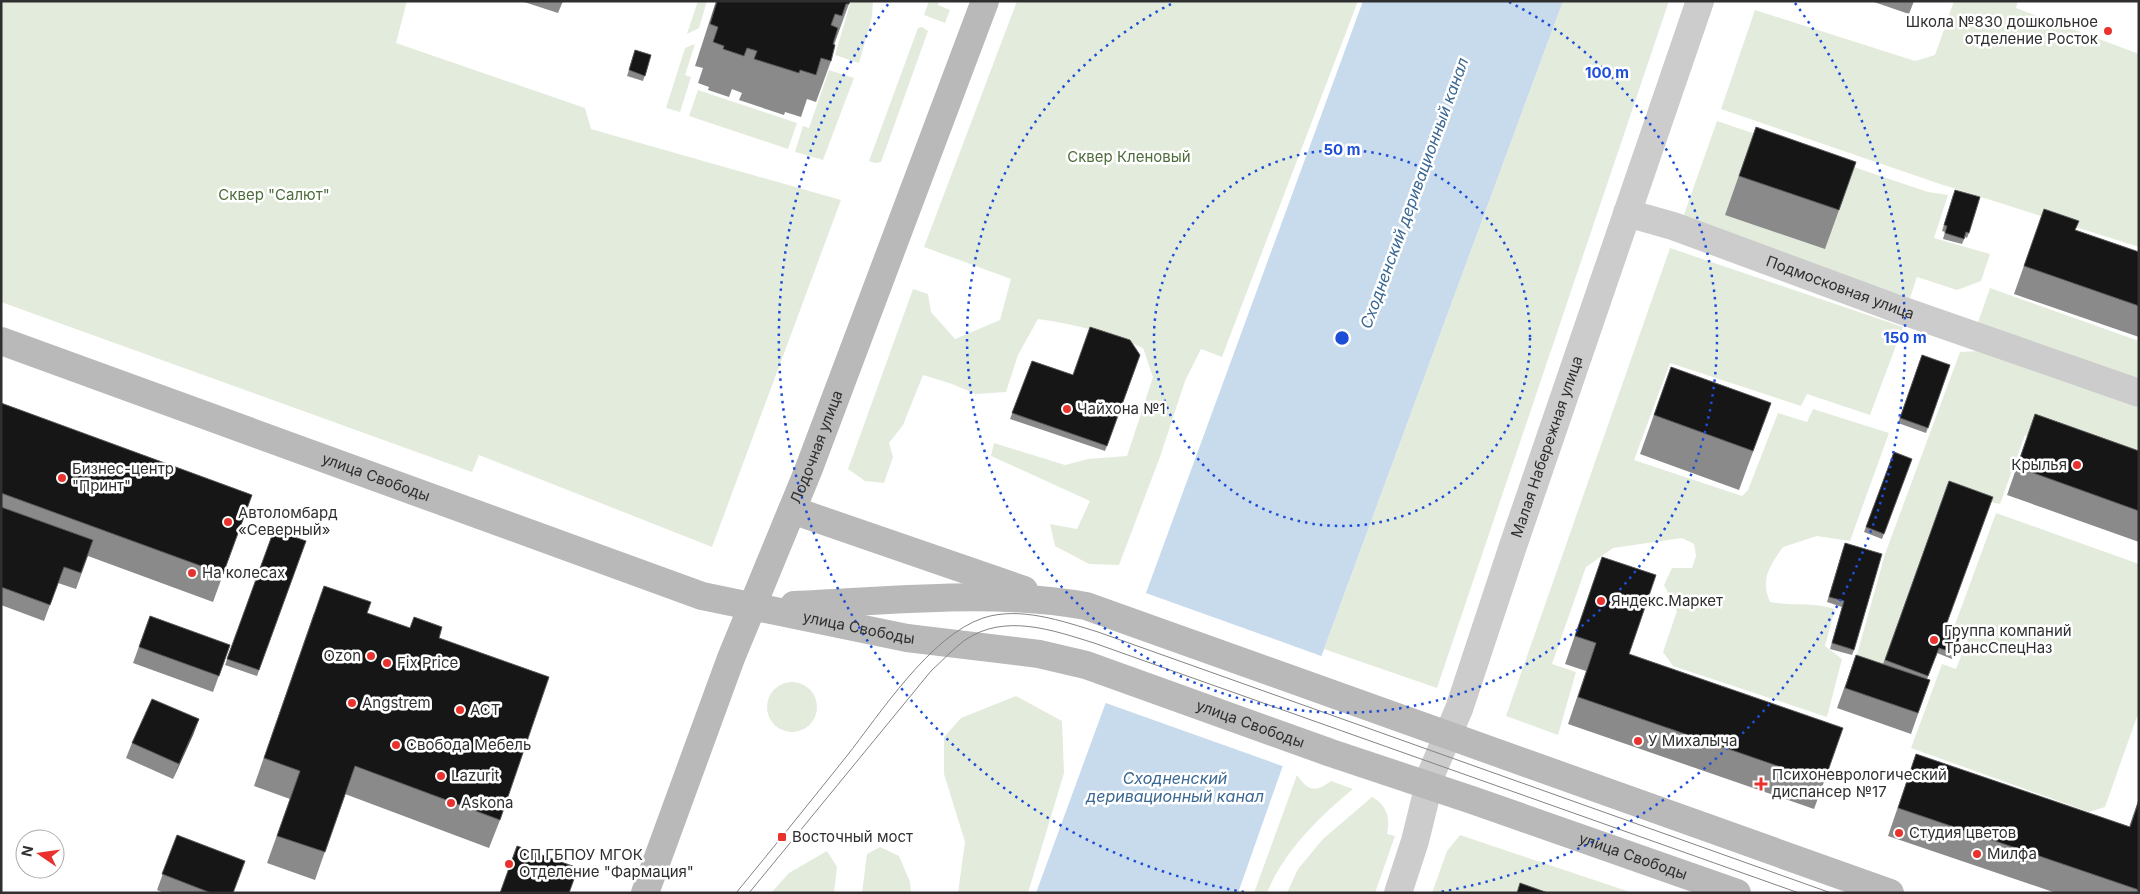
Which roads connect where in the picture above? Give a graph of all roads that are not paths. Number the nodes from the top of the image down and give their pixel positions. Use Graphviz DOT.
graph roads {
  1 [pos="985,1"];
  2 [pos="1700,1"];
  3 [pos="1628,213"];
  4 [pos="1,341"];
  5 [pos="2139,393"];
  6 [pos="792,510"];
  7 [pos="1058,601"];
  8 [pos="752,607"];
  9 [pos="1448,735"];
  10 [pos="1429,785"];
  11 [pos="645,893"];
  12 [pos="1398,893"];
  13 [pos="1737,893"];
  14 [pos="1890,893"];
  1 -- 6 [label="main road, Лодочная улица"];
  2 -- 3 [label="street, Малая Набережная улица"];
  3 -- 5 [label="street, Подмосковная улица"];
  3 -- 9 [label="street, Малая Набережная улица"];
  4 -- 8 [label="main road, улица Свободы"];
  6 -- 7 [label="main road, улица Свободы"];
  6 -- 8 [label="main road, Лодочная улица"];
  7 -- 8 [label="main road, улица Свободы"];
  7 -- 9 [label="main road, улица Свободы"];
  8 -- 10 [label="main road, улица Свободы"];
  8 -- 11 [label="main road, Лодочная улица"];
  9 -- 10 [label="street, Малая Набережная улица"];
  9 -- 14 [label="main road, улица Свободы"];
  10 -- 12 [label="street, Малая Набережная улица"];
  10 -- 13 [label="main road, улица Свободы"];
}
